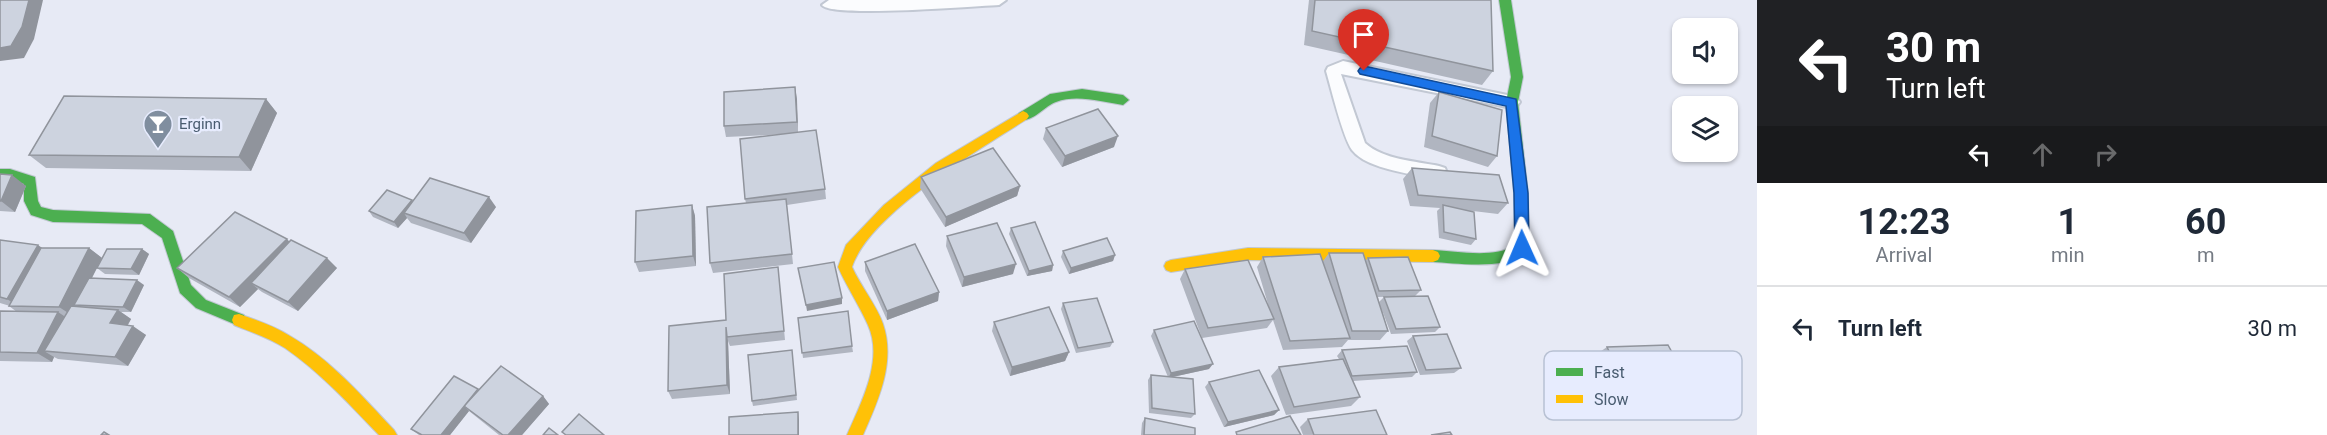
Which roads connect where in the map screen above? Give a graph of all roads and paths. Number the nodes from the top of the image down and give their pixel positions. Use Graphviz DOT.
graph roads {
  1 [pos="999,0"];
  2 [pos="1505,0"];
  3 [pos="829,5"];
  4 [pos="1123,100"];
  5 [pos="1512,102"];
  6 [pos="0,174"];
  7 [pos="1454,177"];
  8 [pos="1171,266"];
  9 [pos="389,435"];
  10 [pos="855,435"];
  1 -- 3 [label="lane"];
  2 -- 5 [label="street"];
  4 -- 10 [label="street"];
  5 -- 7 [label="lane"];
  5 -- 8 [label="street"];
  6 -- 9 [label="street"];
}
